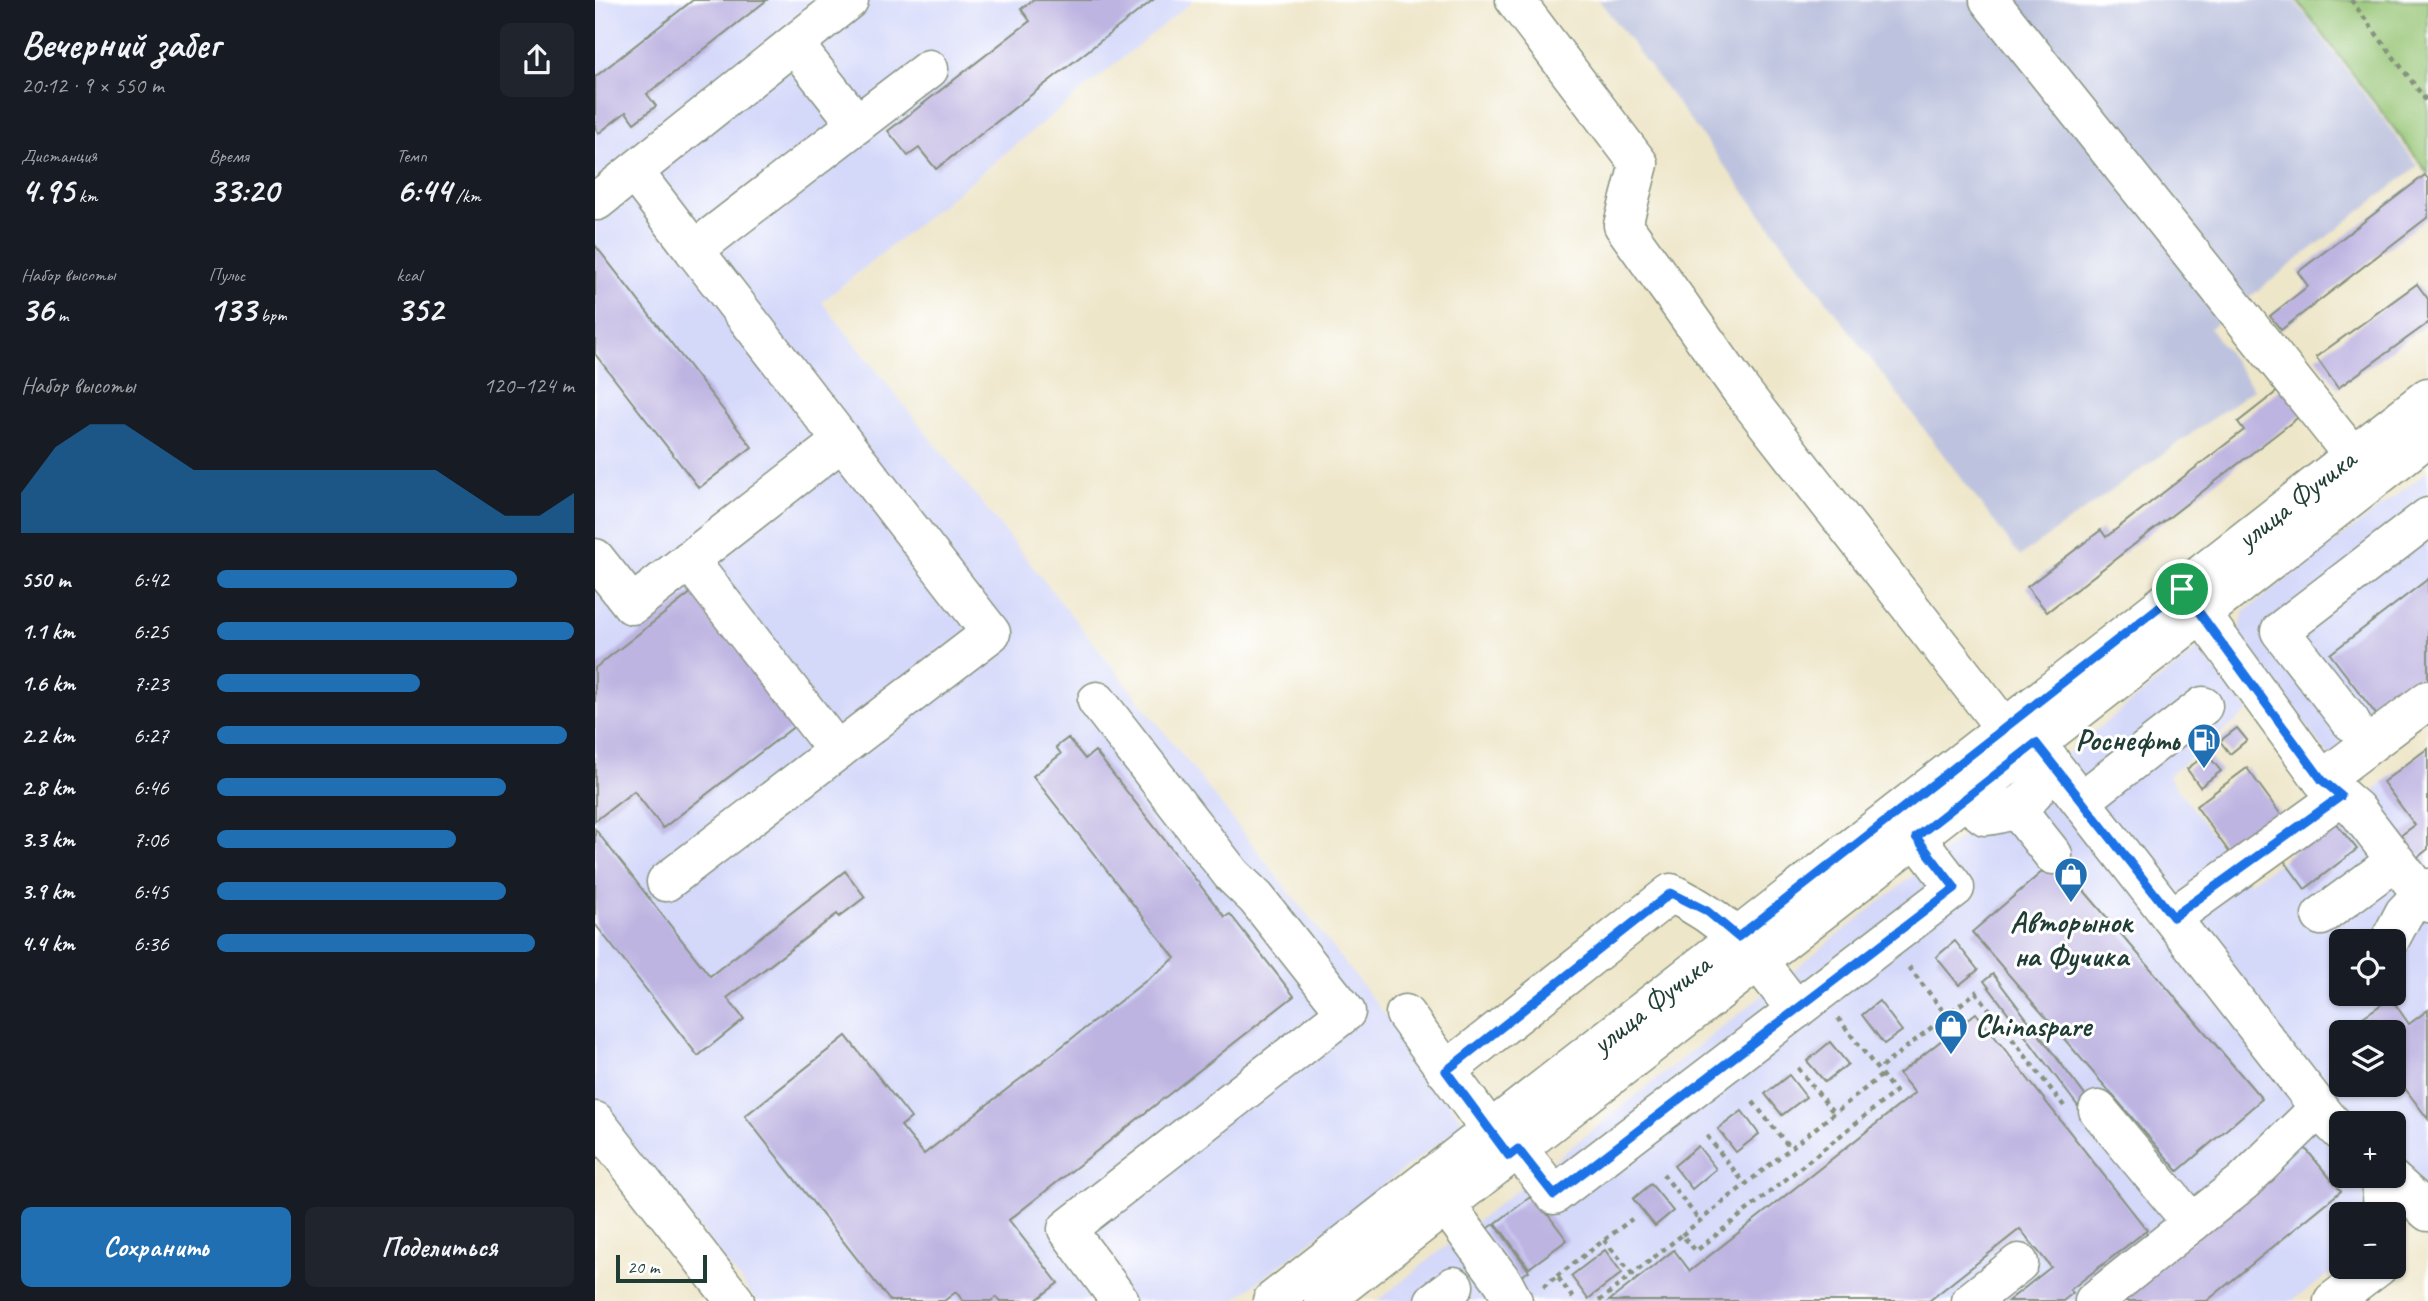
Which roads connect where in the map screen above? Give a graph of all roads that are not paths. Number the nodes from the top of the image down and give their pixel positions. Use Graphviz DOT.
graph roads {
  1 [pos="849,0"];
  2 [pos="1515,0"];
  3 [pos="1989,0"];
  4 [pos="794,44"];
  5 [pos="929,69"];
  6 [pos="857,124"];
  7 [pos="634,172"];
  8 [pos="595,199"];
  9 [pos="694,250"];
  10 [pos="2428,397"];
  11 [pos="842,441"];
  12 [pos="2423,452"];
  13 [pos="2363,468"];
  14 [pos="2428,517"];
  15 [pos="595,558"];
  16 [pos="689,560"];
  17 [pos="2192,601"];
  18 [pos="2428,700"];
  19 [pos="1097,701"];
  20 [pos="2203,706"];
  21 [pos="2351,722"];
  22 [pos="2026,741"];
  23 [pos="837,751"];
  24 [pos="2331,788"];
  25 [pos="1963,800"];
  26 [pos="2081,801"];
  27 [pos="2015,807"];
  28 [pos="1916,837"];
  29 [pos="2053,855"];
  30 [pos="2394,862"];
  31 [pos="666,882"];
  32 [pos="2426,895"];
  33 [pos="2321,916"];
  34 [pos="2173,917"];
  35 [pos="2396,929"];
  36 [pos="1748,949"];
  37 [pos="1807,1001"];
  38 [pos="1405,1014"];
  39 [pos="1446,1071"];
  40 [pos="2098,1110"];
  41 [pos="2329,1119"];
  42 [pos="595,1121"];
  43 [pos="2329,1121"];
  44 [pos="1504,1140"];
  45 [pos="2401,1188"];
  46 [pos="1447,1205"];
  47 [pos="2428,1212"];
  48 [pos="2192,1223"];
  49 [pos="2019,1263"];
  50 [pos="2363,1279"];
  51 [pos="2376,1279"];
  52 [pos="1526,1295"];
  53 [pos="735,1301"];
  54 [pos="1120,1301"];
  55 [pos="1272,1301"];
  56 [pos="1323,1301"];
  57 [pos="1971,1301"];
  58 [pos="2094,1301"];
  59 [pos="2333,1301"];
  60 [pos="2370,1301"];
  1 -- 4 [label="street"];
  2 -- 22 [label="street"];
  3 -- 13 [label="street"];
  4 -- 6 [label="street"];
  4 -- 7 [label="street"];
  5 -- 6 [label="street"];
  6 -- 9 [label="street"];
  7 -- 8 [label="street"];
  7 -- 9 [label="street"];
  9 -- 11 [label="street"];
  10 -- 13 [label="street, улица Фучика"];
  11 -- 16 [label="street"];
  11 -- 23 [label="street"];
  12 -- 13 [label="street, улица Фучика"];
  13 -- 17 [label="street, улица Фучика"];
  14 -- 21 [label="street"];
  15 -- 16 [label="street"];
  16 -- 23 [label="street"];
  17 -- 22 [label="street, улица Фучика"];
  17 -- 24 [label="street"];
  18 -- 24 [label="street"];
  19 -- 54 [label="street"];
  20 -- 26 [label="street"];
  22 -- 25 [label="street, улица Фучика"];
  22 -- 26 [label="street"];
  22 -- 27 [label="street"];
  22 -- 36 [label="street, улица Фучика"];
  23 -- 31 [label="street"];
  24 -- 30 [label="street"];
  24 -- 34 [label="street"];
  25 -- 27 [label="street"];
  25 -- 28 [label="street, улица Фучика"];
  26 -- 34 [label="street"];
  27 -- 29 [label="street"];
  28 -- 36 [label="street, улица Фучика"];
  28 -- 37 [label="street"];
  30 -- 32 [label="street"];
  30 -- 33 [label="street"];
  32 -- 35 [label="street"];
  34 -- 41 [label="street"];
  36 -- 37 [label="street"];
  36 -- 39 [label="street"];
  36 -- 44 [label="street, улица Фучика"];
  37 -- 44 [label="street"];
  38 -- 39 [label="street"];
  39 -- 44 [label="street"];
  40 -- 48 [label="street"];
  42 -- 53 [label="street"];
  43 -- 48 [label="street"];
  44 -- 46 [label="street, улица Фучика"];
  44 -- 55 [label="street, улица Фучика"];
  45 -- 47 [label="street"];
  46 -- 52 [label="street"];
  46 -- 56 [label="street, улица Фучика"];
  48 -- 58 [label="street"];
  49 -- 57 [label="street"];
  50 -- 59 [label="street"];
  51 -- 60 [label="street"];
}
